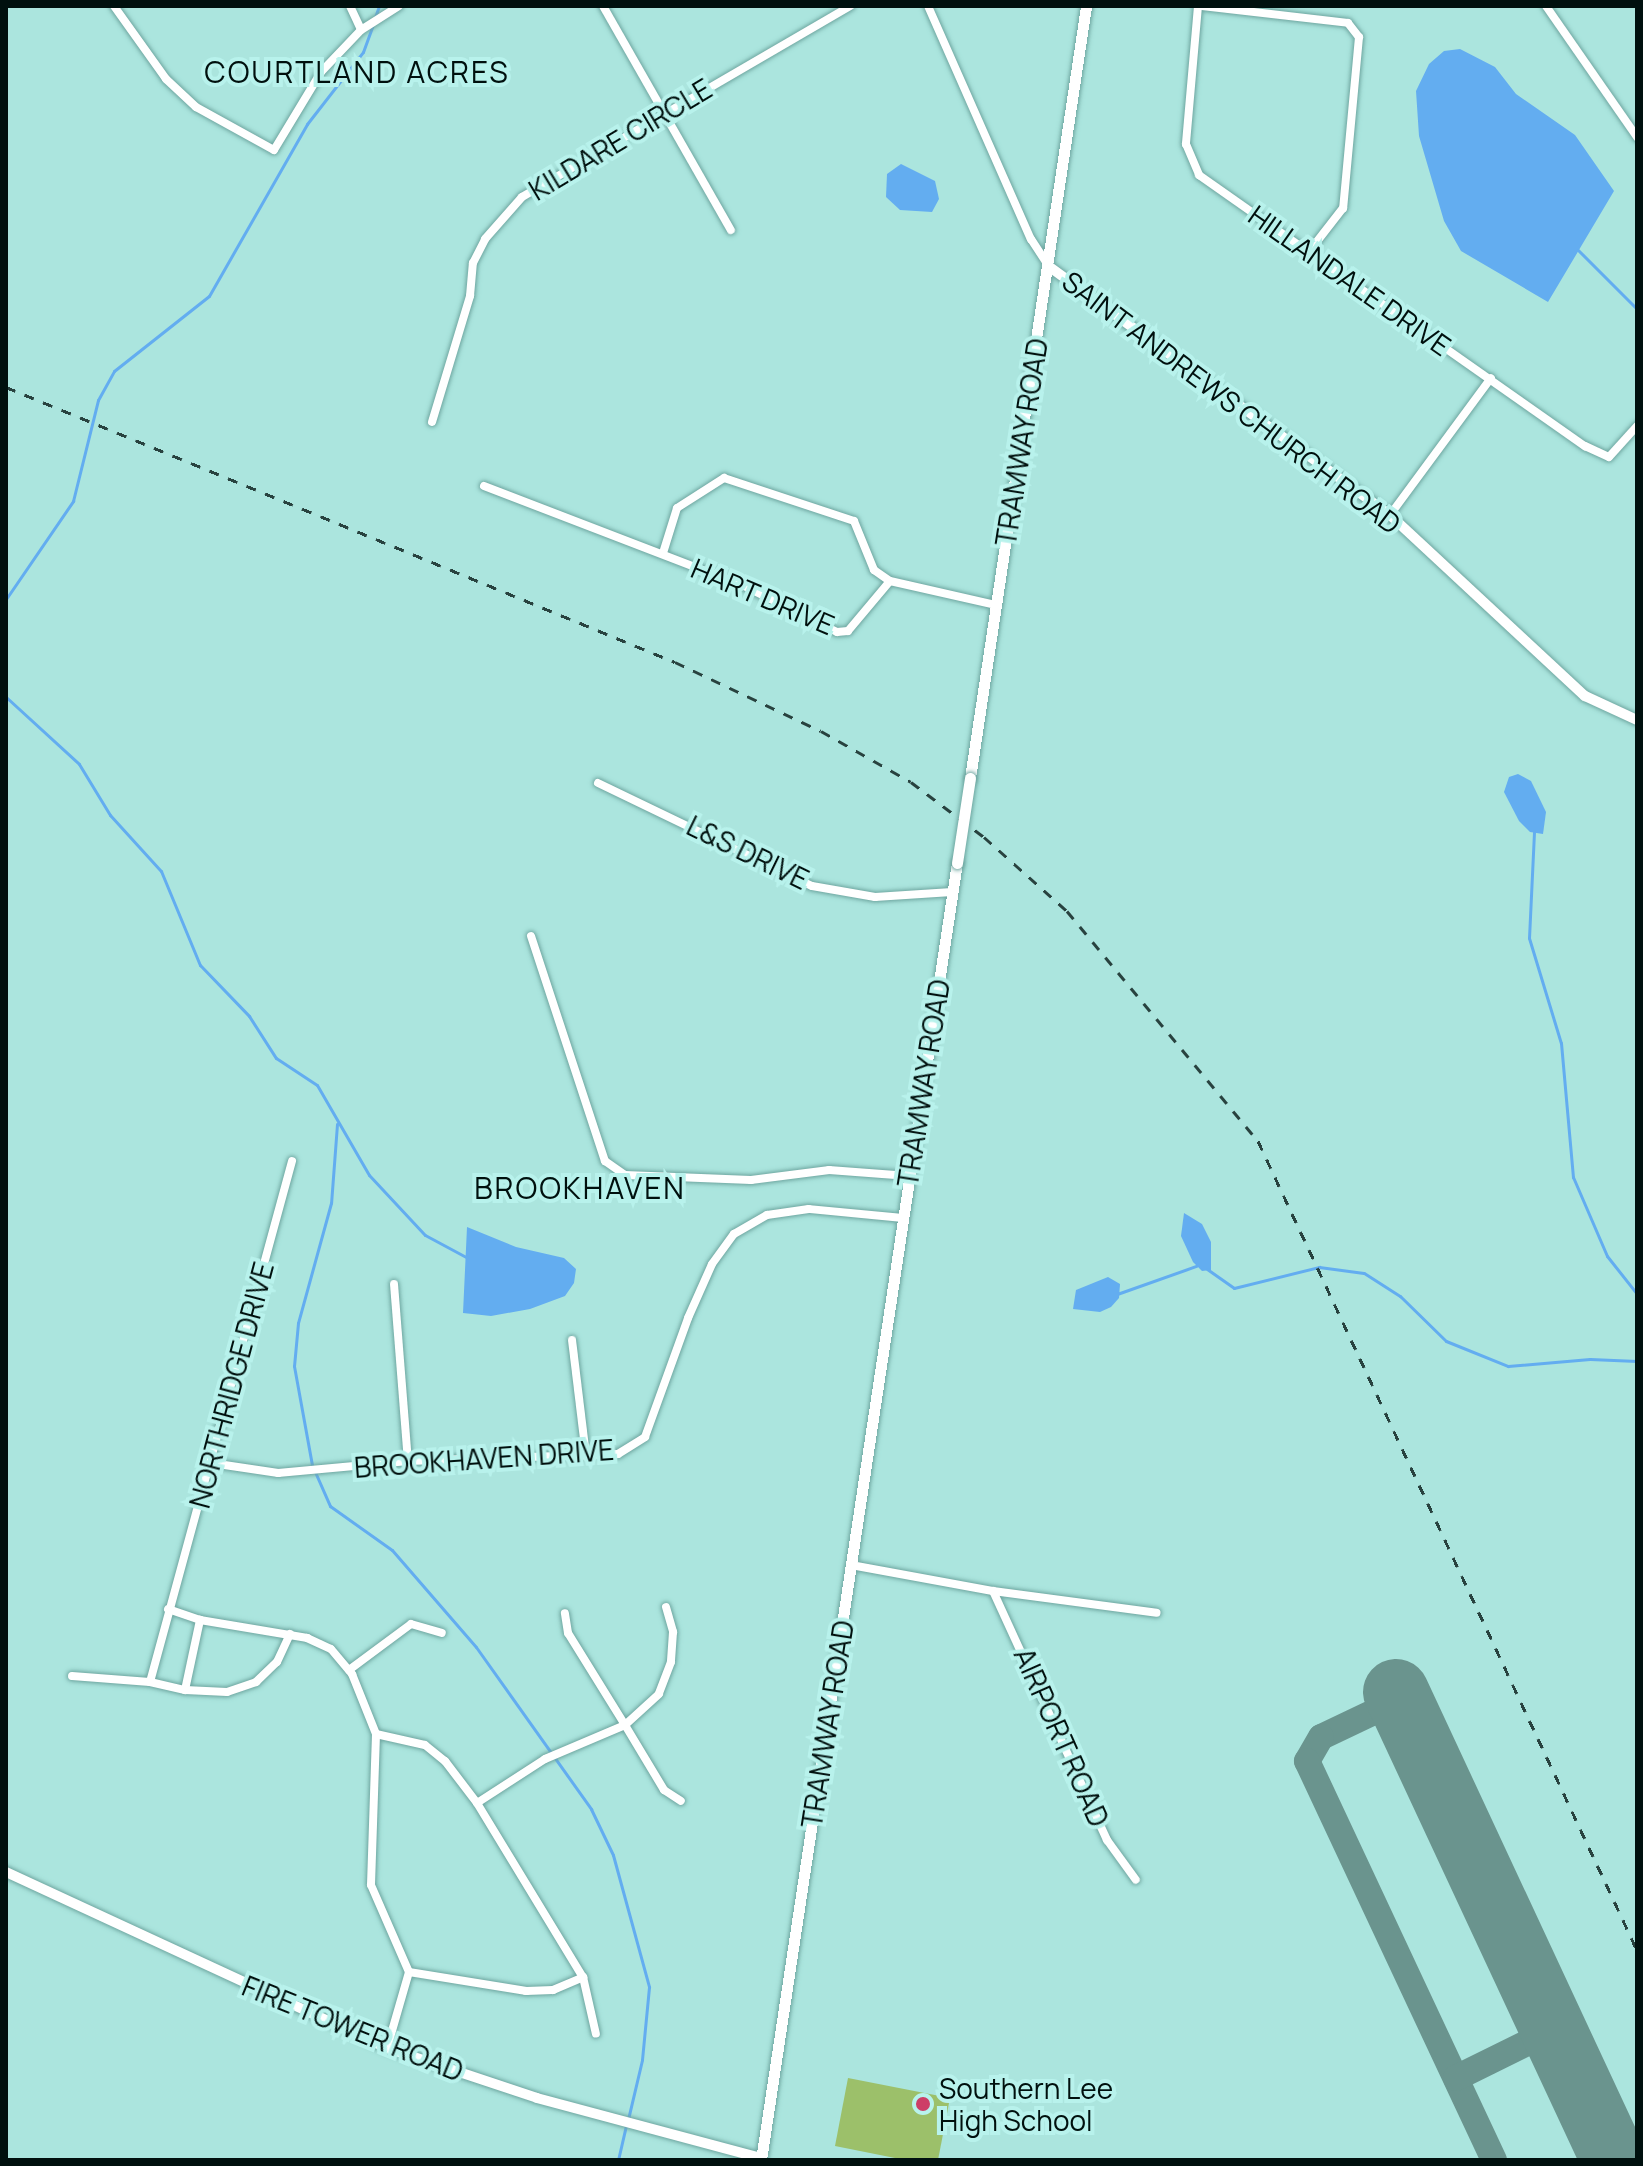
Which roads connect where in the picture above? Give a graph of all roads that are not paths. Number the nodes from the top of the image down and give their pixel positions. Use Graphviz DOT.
graph roads {
  1 [pos="114,6"];
  2 [pos="350,6"];
  3 [pos="399,6"];
  4 [pos="603,6"];
  5 [pos="850,6"];
  6 [pos="928,6"];
  7 [pos="1086,6"];
  8 [pos="1200,6"];
  9 [pos="1546,6"];
  10 [pos="361,30"];
  11 [pos="665,112"];
  12 [pos="1637,137"];
  13 [pos="731,230"];
  14 [pos="1308,253"];
  15 [pos="1047,265"];
  16 [pos="1491,378"];
  17 [pos="432,422"];
  18 [pos="1637,426"];
  19 [pos="484,486"];
  20 [pos="1390,515"];
  21 [pos="663,553"];
  22 [pos="890,581"];
  23 [pos="996,605"];
  24 [pos="1637,720"];
  25 [pos="598,783"];
  26 [pos="952,892"];
  27 [pos="531,936"];
  28 [pos="292,1161"];
  29 [pos="909,1176"];
  30 [pos="902,1218"];
  31 [pos="394,1284"];
  32 [pos="572,1340"];
  33 [pos="586,1456"];
  34 [pos="408,1461"];
  35 [pos="211,1463"];
  36 [pos="851,1565"];
  37 [pos="993,1591"];
  38 [pos="666,1607"];
  39 [pos="168,1609"];
  40 [pos="565,1613"];
  41 [pos="1157,1613"];
  42 [pos="200,1620"];
  43 [pos="442,1633"];
  44 [pos="290,1634"];
  45 [pos="349,1670"];
  46 [pos="72,1676"];
  47 [pos="150,1682"];
  48 [pos="185,1690"];
  49 [pos="625,1725"];
  50 [pos="376,1734"];
  51 [pos="681,1801"];
  52 [pos="477,1803"];
  53 [pos="6,1872"];
  54 [pos="1136,1880"];
  55 [pos="409,1972"];
  56 [pos="583,1977"];
  57 [pos="596,2034"];
  58 [pos="387,2048"];
  59 [pos="761,2159"];
  1 -- 10 [label="street"];
  2 -- 10 [label="street"];
  3 -- 10 [label="street"];
  4 -- 11 [label="street"];
  5 -- 11 [label="street, KILDARE CIRCLE"];
  6 -- 15 [label="street"];
  7 -- 15 [label="main road, TRAMWAY ROAD"];
  8 -- 14 [label="street, HILLANDALE DRIVE"];
  8 -- 14 [label="street"];
  9 -- 12 [label="street"];
  11 -- 13 [label="street"];
  11 -- 17 [label="street, KILDARE CIRCLE"];
  14 -- 16 [label="street, HILLANDALE DRIVE"];
  15 -- 20 [label="street, SAINT ANDREWS CHURCH ROAD"];
  15 -- 23 [label="main road, TRAMWAY ROAD"];
  16 -- 18 [label="street, HILLANDALE DRIVE"];
  16 -- 20 [label="street"];
  19 -- 21 [label="street, HART DRIVE"];
  20 -- 24 [label="street, SAINT ANDREWS CHURCH ROAD"];
  21 -- 22 [label="street, HART DRIVE"];
  21 -- 22 [label="street, HART DRIVE"];
  22 -- 23 [label="street"];
  23 -- 26 [label="main road, TRAMWAY ROAD, bridge"];
  25 -- 26 [label="street, L&S DRIVE"];
  26 -- 29 [label="main road, TRAMWAY ROAD"];
  27 -- 29 [label="street"];
  28 -- 35 [label="street, NORTHRIDGE DRIVE"];
  29 -- 30 [label="main road, TRAMWAY ROAD"];
  30 -- 33 [label="street, BROOKHAVEN DRIVE"];
  30 -- 36 [label="main road, TRAMWAY ROAD"];
  31 -- 34 [label="street"];
  32 -- 33 [label="street"];
  33 -- 34 [label="street, BROOKHAVEN DRIVE"];
  34 -- 35 [label="street, BROOKHAVEN DRIVE"];
  35 -- 39 [label="street, NORTHRIDGE DRIVE"];
  36 -- 37 [label="street"];
  36 -- 59 [label="main road, TRAMWAY ROAD"];
  37 -- 41 [label="street"];
  37 -- 54 [label="street, AIRPORT ROAD"];
  38 -- 49 [label="street"];
  39 -- 42 [label="street"];
  39 -- 47 [label="street, NORTHRIDGE DRIVE"];
  40 -- 49 [label="street"];
  42 -- 44 [label="street"];
  42 -- 48 [label="street"];
  43 -- 45 [label="street"];
  44 -- 45 [label="street"];
  44 -- 48 [label="street"];
  45 -- 50 [label="street"];
  46 -- 47 [label="street"];
  47 -- 48 [label="street"];
  49 -- 51 [label="street"];
  49 -- 52 [label="street"];
  50 -- 52 [label="street"];
  50 -- 55 [label="street"];
  52 -- 56 [label="street"];
  53 -- 58 [label="street, FIRE TOWER ROAD"];
  55 -- 56 [label="street"];
  55 -- 58 [label="street"];
  56 -- 57 [label="street"];
  58 -- 59 [label="street, FIRE TOWER ROAD"];
}
